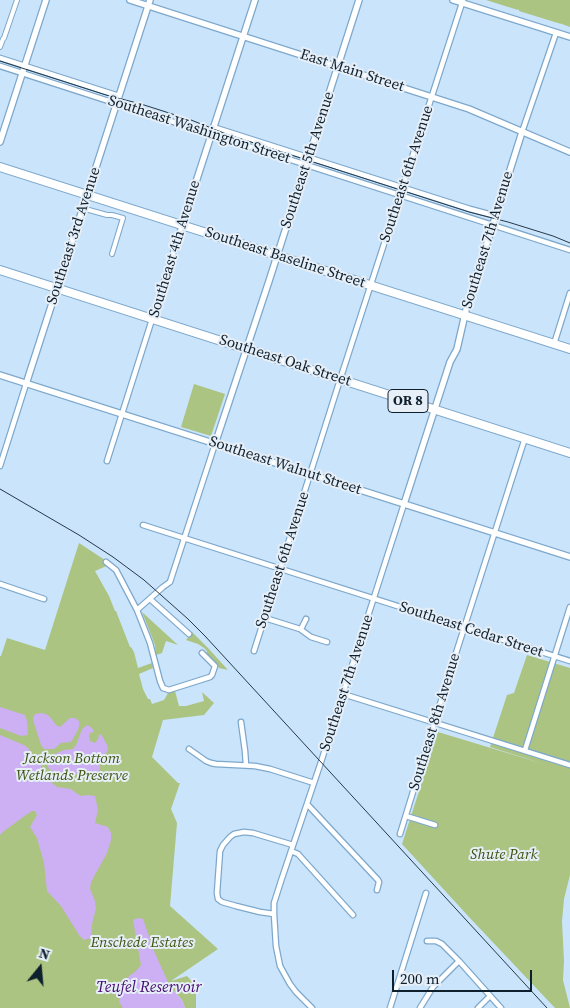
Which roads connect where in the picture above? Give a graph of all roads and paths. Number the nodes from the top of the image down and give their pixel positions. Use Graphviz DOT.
graph roads {
  1 [pos="17,0"];
  2 [pos="46,0"];
  3 [pos="130,0"];
  4 [pos="255,0"];
  5 [pos="359,0"];
  6 [pos="452,0"];
  7 [pos="463,2"];
  8 [pos="149,3"];
  9 [pos="556,33"];
  10 [pos="242,36"];
  11 [pos="570,37"];
  12 [pos="0,47"];
  13 [pos="0,58"];
  14 [pos="0,66"];
  15 [pos="24,66"];
  16 [pos="338,67"];
  17 [pos="22,73"];
  18 [pos="119,96"];
  19 [pos="432,97"];
  20 [pos="117,104"];
  21 [pos="213,127"];
  22 [pos="522,132"];
  23 [pos="211,134"];
  24 [pos="0,142"];
  25 [pos="570,152"];
  26 [pos="309,157"];
  27 [pos="306,165"];
  28 [pos="0,167"];
  29 [pos="402,187"];
  30 [pos="87,195"];
  31 [pos="400,195"];
  32 [pos="89,210"];
  33 [pos="128,215"];
  34 [pos="496,216"];
  35 [pos="124,218"];
  36 [pos="182,225"];
  37 [pos="493,225"];
  38 [pos="570,250"];
  39 [pos="112,254"];
  40 [pos="277,256"];
  41 [pos="0,270"];
  42 [pos="370,286"];
  43 [pos="57,288"];
  44 [pos="570,293"];
  45 [pos="465,316"];
  46 [pos="153,319"];
  47 [pos="554,344"];
  48 [pos="246,349"];
  49 [pos="570,349"];
  50 [pos="0,375"];
  51 [pos="340,379"];
  52 [pos="26,384"];
  53 [pos="435,410"];
  54 [pos="122,414"];
  55 [pos="525,438"];
  56 [pos="215,444"];
  57 [pos="570,453"];
  58 [pos="107,461"];
  59 [pos="0,466"];
  60 [pos="311,474"];
  61 [pos="404,504"];
  62 [pos="143,526"];
  63 [pos="495,533"];
  64 [pos="185,539"];
  65 [pos="570,557"];
  66 [pos="106,562"];
  67 [pos="280,569"];
  68 [pos="0,584"];
  69 [pos="44,599"];
  70 [pos="150,599"];
  71 [pos="374,599"];
  72 [pos="570,607"];
  73 [pos="137,610"];
  74 [pos="265,618"];
  75 [pos="306,619"];
  76 [pos="464,628"];
  77 [pos="301,629"];
  78 [pos="189,634"];
  79 [pos="327,642"];
  80 [pos="254,651"];
  81 [pos="202,654"];
  82 [pos="554,656"];
  83 [pos="570,661"];
  84 [pos="342,694"];
  85 [pos="241,722"];
  86 [pos="434,722"];
  87 [pos="189,750"];
  88 [pos="525,750"];
  89 [pos="246,765"];
  90 [pos="570,765"];
  91 [pos="314,783"];
  92 [pos="307,804"];
  93 [pos="406,816"];
  94 [pos="434,825"];
  95 [pos="400,834"];
  96 [pos="292,848"];
  97 [pos="377,890"];
  98 [pos="426,893"];
  99 [pos="274,914"];
  100 [pos="353,915"];
  101 [pos="427,941"];
  102 [pos="459,961"];
  103 [pos="490,996"];
  104 [pos="312,1008"];
  105 [pos="390,1008"];
  106 [pos="420,1008"];
  107 [pos="478,1008"];
  108 [pos="501,1008"];
  1 -- 12 [label="street"];
  2 -- 15 [label="street"];
  3 -- 8 [label="street, East Main Street"];
  4 -- 10 [label="street, Southeast 4th Avenue"];
  5 -- 16 [label="street, Southeast 5th Avenue"];
  6 -- 7 [label="street"];
  7 -- 9 [label="street"];
  7 -- 19 [label="street, Southeast 6th Avenue"];
  8 -- 10 [label="street, East Main Street"];
  8 -- 18 [label="street, Southeast 3rd Avenue"];
  9 -- 11 [label="street"];
  9 -- 22 [label="street"];
  10 -- 16 [label="street, East Main Street"];
  10 -- 21 [label="street, Southeast 4th Avenue"];
  13 -- 15 [label="street, Southeast Washington Street"];
  14 -- 17 [label="street, Southeast Washington Street"];
  15 -- 17 [label="street"];
  15 -- 18 [label="street, Southeast Washington Street"];
  16 -- 19 [label="street, East Main Street"];
  16 -- 26 [label="street, Southeast 5th Avenue"];
  17 -- 20 [label="street, Southeast Washington Street"];
  17 -- 24 [label="street"];
  18 -- 20 [label="street, Southeast 3rd Avenue"];
  19 -- 22 [label="street, East Main Street"];
  19 -- 29 [label="street, Southeast 6th Avenue"];
  20 -- 23 [label="street, Southeast Washington Street"];
  20 -- 30 [label="street, Southeast 3rd Avenue"];
  21 -- 23 [label="street, Southeast 4th Avenue"];
  21 -- 26 [label="street, Southeast Washington Street"];
  22 -- 25 [label="street, East Main Street"];
  22 -- 34 [label="street, Southeast 7th Avenue"];
  23 -- 27 [label="street, Southeast Washington Street"];
  23 -- 36 [label="street, Southeast 4th Avenue"];
  26 -- 27 [label="street, Southeast 5th Avenue"];
  26 -- 29 [label="street, Southeast Washington Street"];
  27 -- 31 [label="street, Southeast Washington Street"];
  27 -- 40 [label="street, Southeast 5th Avenue"];
  28 -- 30 [label="highway, Southeast Baseline Street"];
  29 -- 31 [label="street, Southeast 6th Avenue"];
  29 -- 34 [label="street, Southeast Washington Street"];
  30 -- 36 [label="highway, Southeast Baseline Street"];
  30 -- 43 [label="street, Southeast 3rd Avenue"];
  31 -- 37 [label="street, Southeast Washington Street"];
  31 -- 42 [label="street, Southeast 6th Avenue"];
  32 -- 35 [label="street"];
  33 -- 35 [label="street"];
  34 -- 37 [label="street, Southeast 7th Avenue"];
  35 -- 39 [label="street"];
  36 -- 40 [label="highway, Southeast Baseline Street"];
  36 -- 46 [label="street, Southeast 4th Avenue"];
  37 -- 38 [label="street, Southeast Washington Street"];
  37 -- 45 [label="street, Southeast 7th Avenue"];
  40 -- 42 [label="highway, Southeast Baseline Street"];
  40 -- 48 [label="street, Southeast 5th Avenue"];
  41 -- 43 [label="highway, Southeast Oak Street / OR 8"];
  42 -- 45 [label="highway, Southeast Baseline Street"];
  42 -- 51 [label="street, Southeast 6th Avenue"];
  43 -- 46 [label="highway, Southeast Oak Street / OR 8"];
  43 -- 52 [label="street, Southeast 3rd Avenue"];
  44 -- 47 [label="street"];
  45 -- 47 [label="highway, Southeast Baseline Street"];
  45 -- 53 [label="street, Southeast 7th Avenue"];
  46 -- 48 [label="highway, Southeast Oak Street / OR 8"];
  46 -- 54 [label="street, Southeast 4th Avenue"];
  47 -- 49 [label="highway, Southeast Baseline Street"];
  48 -- 51 [label="highway, Southeast Oak Street / OR 8"];
  48 -- 56 [label="street, Southeast 5th Avenue"];
  50 -- 52 [label="street, Southeast Walnut Street"];
  51 -- 53 [label="highway, Southeast Oak Street / OR 8"];
  51 -- 60 [label="street, Southeast 6th Avenue"];
  52 -- 54 [label="street, Southeast Walnut Street"];
  52 -- 59 [label="street, Southeast 3rd Avenue"];
  53 -- 55 [label="highway, Southeast Oak Street / OR 8"];
  53 -- 61 [label="street, Southeast 7th Avenue"];
  54 -- 56 [label="street, Southeast Walnut Street"];
  54 -- 58 [label="street, Southeast 4th Avenue"];
  55 -- 57 [label="highway, Southeast Oak Street / OR 8"];
  55 -- 63 [label="street, Southeast 8th Avenue"];
  56 -- 60 [label="street, Southeast Walnut Street"];
  56 -- 64 [label="street, Southeast 5th Avenue"];
  60 -- 61 [label="street, Southeast Walnut Street"];
  60 -- 67 [label="street, Southeast 6th Avenue"];
  61 -- 63 [label="street, Southeast Walnut Street"];
  61 -- 71 [label="street, Southeast 7th Avenue"];
  62 -- 64 [label="street, Southeast Cedar Street"];
  63 -- 65 [label="street, Southeast Walnut Street"];
  63 -- 76 [label="street, Southeast 8th Avenue"];
  64 -- 67 [label="street, Southeast Cedar Street"];
  64 -- 70 [label="street, Southeast 5th Avenue"];
  66 -- 73 [label="street"];
  67 -- 71 [label="street, Southeast Cedar Street"];
  67 -- 74 [label="street, Southeast 6th Avenue"];
  68 -- 69 [label="street"];
  70 -- 73 [label="street, Southeast 5th Avenue"];
  70 -- 78 [label="street"];
  71 -- 76 [label="street, Southeast Cedar Street"];
  71 -- 84 [label="street, Southeast 7th Avenue"];
  72 -- 82 [label="street"];
  73 -- 81 [label="street"];
  74 -- 77 [label="street"];
  74 -- 80 [label="street, Southeast 6th Avenue"];
  75 -- 77 [label="street"];
  76 -- 82 [label="street, Southeast Cedar Street"];
  76 -- 86 [label="street, Southeast 8th Avenue"];
  77 -- 79 [label="street"];
  82 -- 83 [label="street, Southeast Cedar Street"];
  82 -- 88 [label="street"];
  84 -- 86 [label="street"];
  84 -- 91 [label="street, Southeast 7th Avenue"];
  85 -- 89 [label="street"];
  86 -- 88 [label="street"];
  86 -- 93 [label="street, Southeast 8th Avenue"];
  87 -- 89 [label="street"];
  88 -- 90 [label="street"];
  89 -- 91 [label="street"];
  91 -- 92 [label="street, Southeast 7th Avenue"];
  92 -- 96 [label="street, Southeast 7th Avenue"];
  92 -- 97 [label="street"];
  93 -- 94 [label="street"];
  93 -- 95 [label="street, Southeast 8th Avenue"];
  96 -- 99 [label="street, Southeast 7th Avenue"];
  96 -- 99 [label="street"];
  96 -- 100 [label="street"];
  98 -- 105 [label="street"];
  99 -- 104 [label="street, Southeast 7th Avenue"];
  101 -- 102 [label="street"];
  102 -- 103 [label="street"];
  102 -- 106 [label="street"];
  103 -- 107 [label="street"];
  103 -- 108 [label="street"];
}
